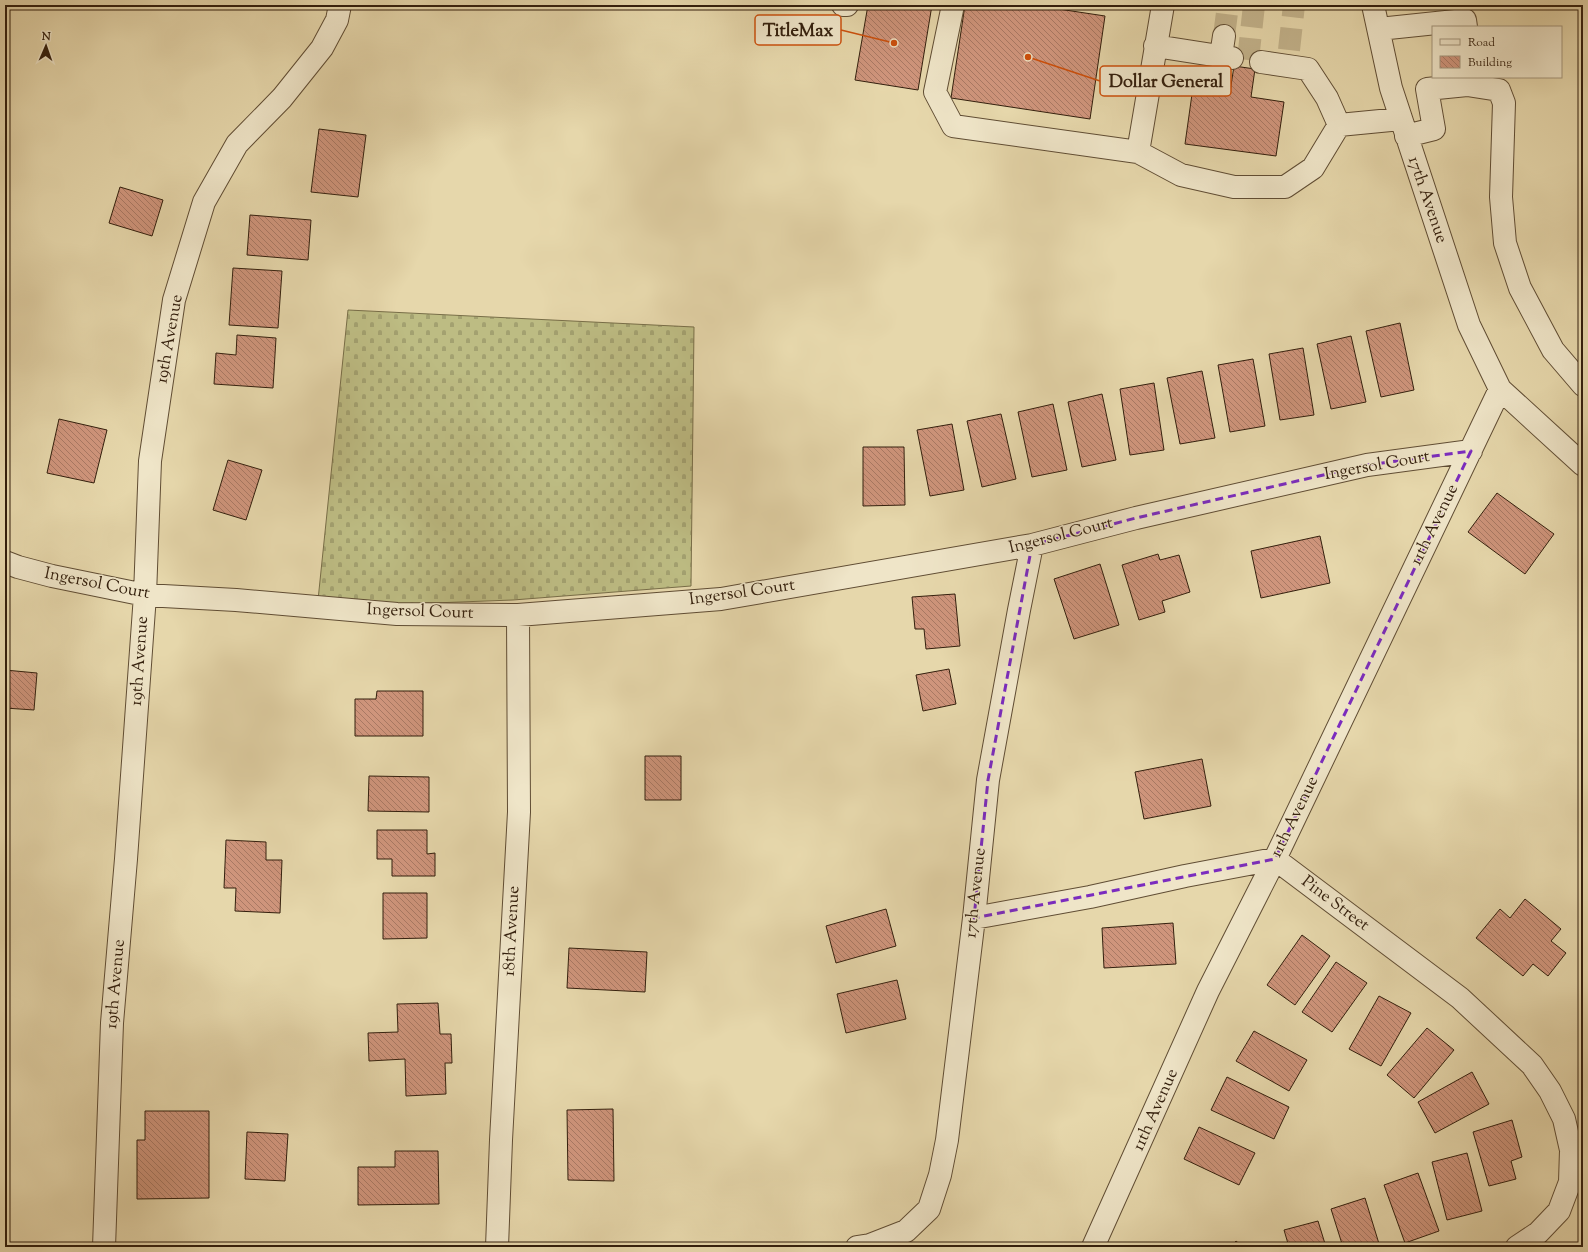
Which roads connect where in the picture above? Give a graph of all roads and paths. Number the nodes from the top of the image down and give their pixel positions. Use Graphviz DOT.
graph roads {
  1 [pos="340,5"];
  2 [pos="843,5"];
  3 [pos="847,5"];
  4 [pos="953,5"];
  5 [pos="1163,5"];
  6 [pos="1373,5"];
  7 [pos="1466,26"];
  8 [pos="1379,28"];
  9 [pos="1155,46"];
  10 [pos="1226,50"];
  11 [pos="1261,62"];
  12 [pos="1467,81"];
  13 [pos="1338,125"];
  14 [pos="1403,127"];
  15 [pos="1138,152"];
  16 [pos="1583,385"];
  17 [pos="1500,389"];
  18 [pos="1471,451"];
  19 [pos="1583,465"];
  20 [pos="1032,545"];
  21 [pos="5,562"];
  22 [pos="145,595"];
  23 [pos="518,615"];
  24 [pos="1274,859"];
  25 [pos="974,918"];
  26 [pos="910,1239"];
  27 [pos="104,1247"];
  28 [pos="497,1247"];
  29 [pos="857,1247"];
  30 [pos="1093,1247"];
  31 [pos="1517,1247"];
  1 -- 22 [label="street, 19th Avenue"];
  2 -- 3 [label="street"];
  4 -- 15 [label="street"];
  5 -- 9 [label="street"];
  6 -- 8 [label="street, 17th Avenue"];
  7 -- 8 [label="street"];
  8 -- 14 [label="street, 17th Avenue"];
  9 -- 10 [label="street"];
  9 -- 15 [label="street"];
  11 -- 13 [label="street"];
  12 -- 14 [label="street"];
  12 -- 16 [label="street"];
  13 -- 14 [label="street"];
  13 -- 15 [label="street"];
  14 -- 17 [label="street, 17th Avenue"];
  17 -- 18 [label="street, 11th Avenue"];
  17 -- 19 [label="street"];
  18 -- 20 [label="street, Ingersol Court"];
  18 -- 24 [label="street, 11th Avenue"];
  20 -- 23 [label="street, Ingersol Court"];
  20 -- 25 [label="street, 17th Avenue"];
  21 -- 22 [label="street, Ingersol Court"];
  22 -- 23 [label="street, Ingersol Court"];
  22 -- 27 [label="street, 19th Avenue"];
  23 -- 28 [label="street, 18th Avenue"];
  24 -- 25 [label="street"];
  24 -- 30 [label="street, 11th Avenue"];
  24 -- 31 [label="street, Pine Street"];
  25 -- 26 [label="street, 17th Avenue"];
  26 -- 29 [label="street"];
}
